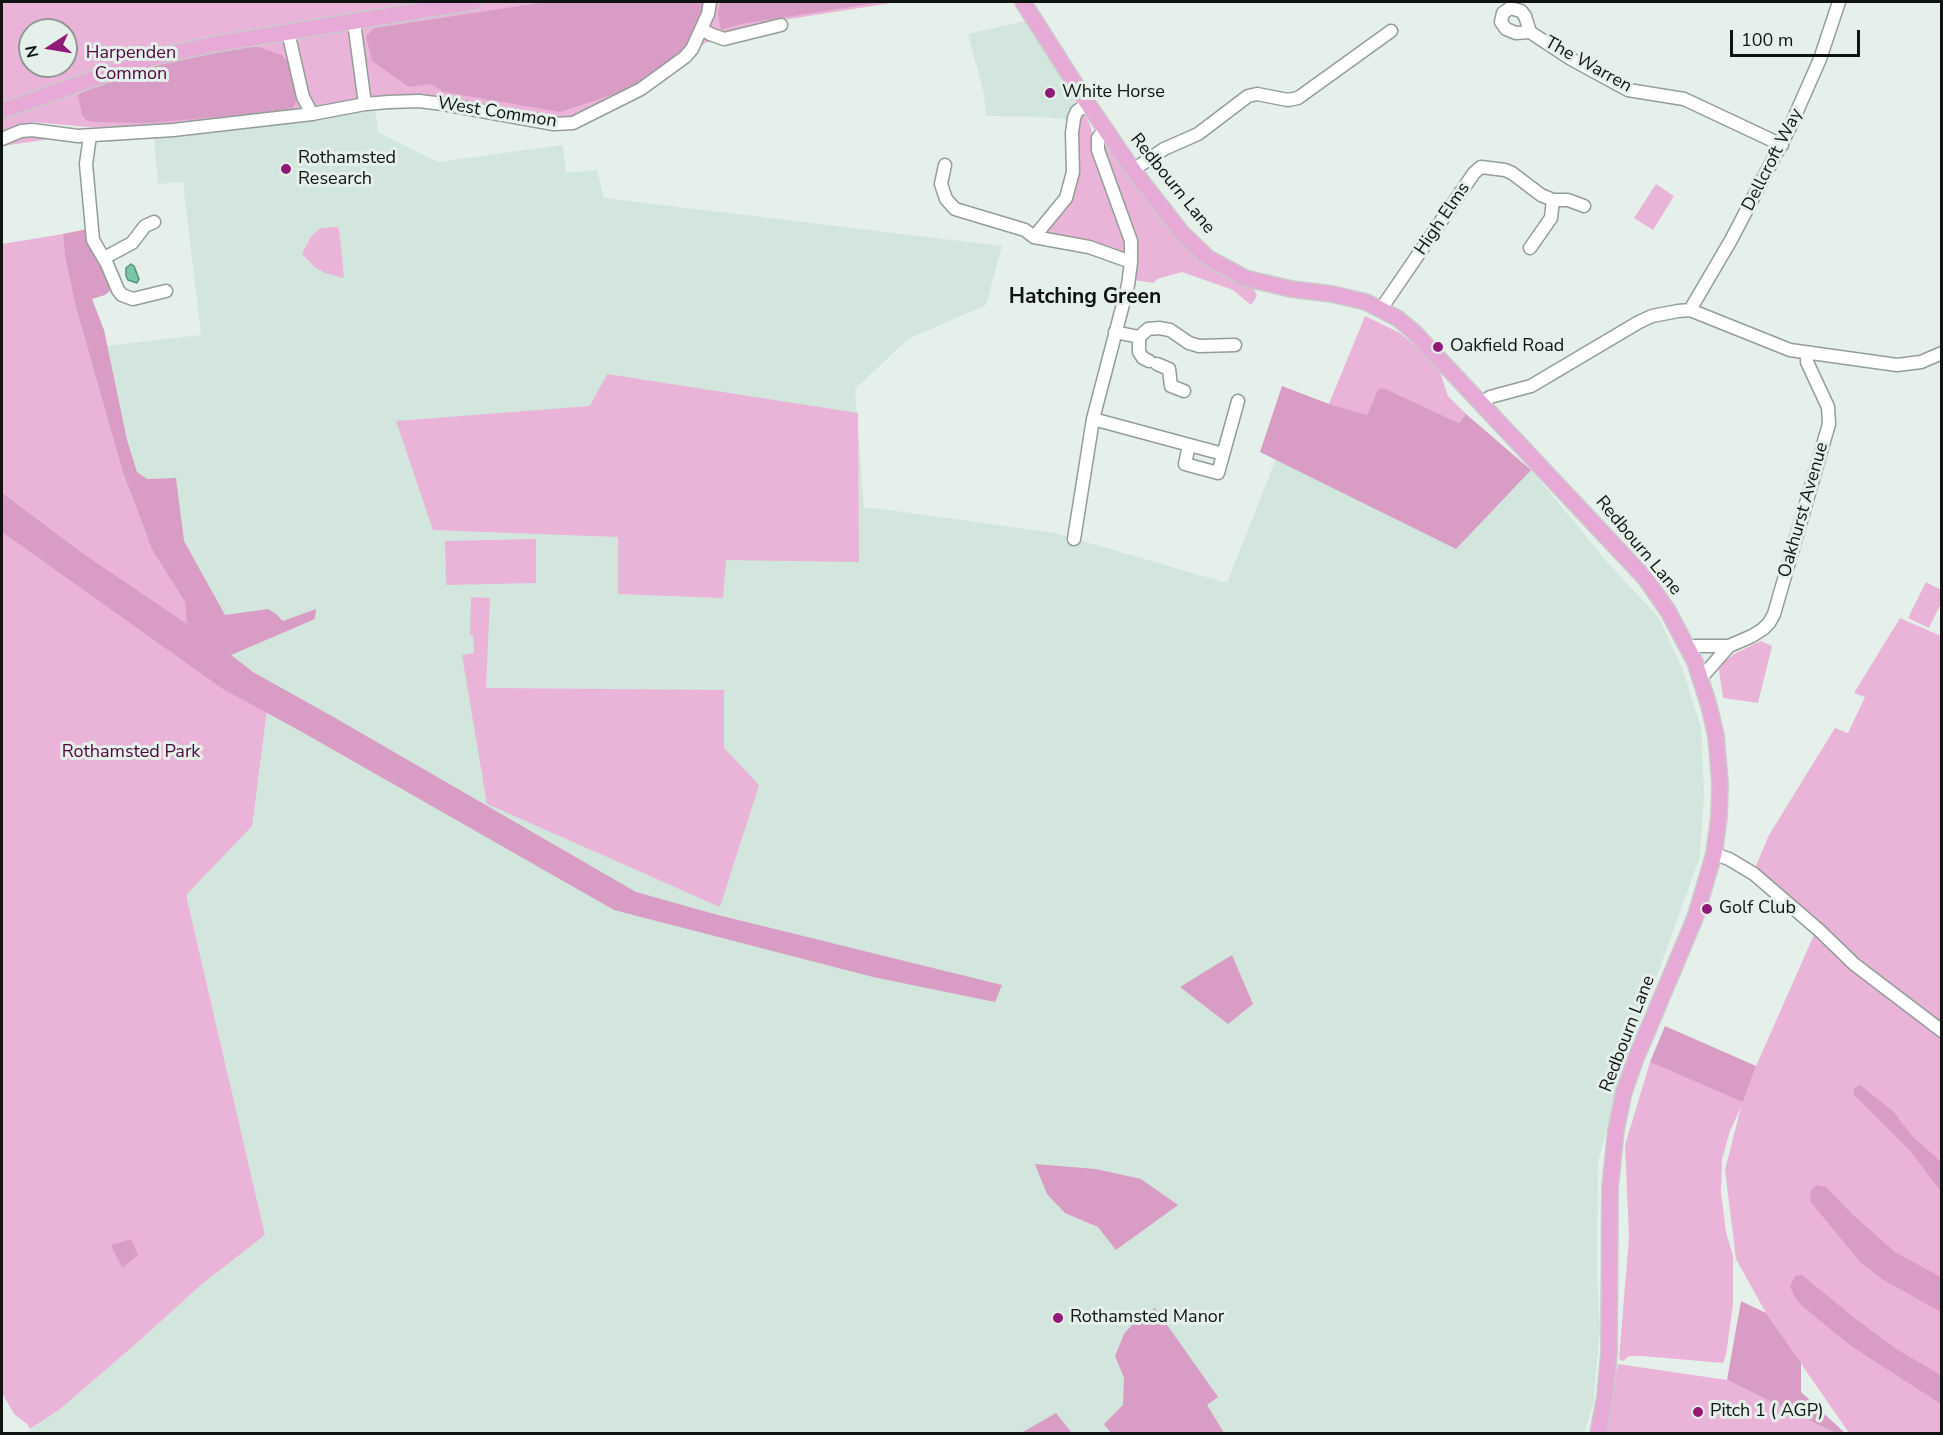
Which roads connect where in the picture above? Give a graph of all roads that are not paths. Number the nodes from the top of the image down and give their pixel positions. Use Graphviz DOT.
graph roads {
  1 [pos="473,2"];
  2 [pos="710,2"];
  3 [pos="1023,2"];
  4 [pos="1839,2"];
  5 [pos="354,22"];
  6 [pos="781,26"];
  7 [pos="702,28"];
  8 [pos="1391,31"];
  9 [pos="288,32"];
  10 [pos="1530,32"];
  11 [pos="365,104"];
  12 [pos="1088,104"];
  13 [pos="2,111"];
  14 [pos="312,114"];
  15 [pos="1104,129"];
  16 [pos="90,136"];
  17 [pos="2,139"];
  18 [pos="1782,145"];
  19 [pos="945,165"];
  20 [pos="1133,170"];
  21 [pos="1553,200"];
  22 [pos="1584,206"];
  23 [pos="154,222"];
  24 [pos="1034,237"];
  25 [pos="1530,248"];
  26 [pos="104,258"];
  27 [pos="1131,262"];
  28 [pos="166,291"];
  29 [pos="1381,309"];
  30 [pos="1690,310"];
  31 [pos="1115,332"];
  32 [pos="1139,337"];
  33 [pos="1234,345"];
  34 [pos="1807,353"];
  35 [pos="1941,353"];
  36 [pos="1184,391"];
  37 [pos="1238,401"];
  38 [pos="1482,404"];
  39 [pos="1093,419"];
  40 [pos="1189,445"];
  41 [pos="1223,454"];
  42 [pos="1074,539"];
  43 [pos="1688,646"];
  44 [pos="1729,646"];
  45 [pos="1701,678"];
  46 [pos="1714,854"];
  47 [pos="1941,1031"];
  48 [pos="1598,1434"];
  1 -- 5 [label="main road"];
  2 -- 7 [label="street, West Common"];
  3 -- 12 [label="main road, Redbourn Lane"];
  4 -- 18 [label="street, Dellcroft Way"];
  5 -- 9 [label="main road"];
  5 -- 11 [label="street"];
  6 -- 7 [label="street"];
  7 -- 11 [label="street, West Common"];
  8 -- 20 [label="street"];
  9 -- 13 [label="main road"];
  9 -- 14 [label="street"];
  10 -- 18 [label="street, The Warren"];
  11 -- 14 [label="street, West Common"];
  12 -- 15 [label="main road, Redbourn Lane"];
  12 -- 24 [label="street"];
  14 -- 16 [label="street, West Common"];
  15 -- 20 [label="main road, Redbourn Lane"];
  15 -- 27 [label="street"];
  16 -- 17 [label="street, West Common"];
  16 -- 26 [label="street"];
  18 -- 30 [label="street, Dellcroft Way"];
  19 -- 24 [label="street"];
  20 -- 29 [label="main road, Redbourn Lane"];
  21 -- 22 [label="street, High Elms"];
  21 -- 25 [label="street"];
  21 -- 29 [label="street, High Elms"];
  23 -- 26 [label="street"];
  24 -- 27 [label="street"];
  26 -- 28 [label="street"];
  27 -- 31 [label="street"];
  29 -- 38 [label="main road, Redbourn Lane"];
  30 -- 34 [label="street"];
  30 -- 38 [label="street"];
  31 -- 32 [label="street"];
  31 -- 39 [label="street"];
  32 -- 33 [label="street"];
  32 -- 36 [label="street"];
  34 -- 35 [label="street"];
  34 -- 44 [label="street, Oakhurst Avenue"];
  37 -- 41 [label="street"];
  38 -- 43 [label="main road, Redbourn Lane"];
  39 -- 40 [label="street"];
  39 -- 42 [label="street"];
  40 -- 41 [label="street"];
  40 -- 41 [label="street"];
  43 -- 44 [label="street, Oakhurst Avenue"];
  43 -- 45 [label="main road, Redbourn Lane"];
  44 -- 45 [label="street, Oakhurst Avenue"];
  45 -- 46 [label="main road, Redbourn Lane"];
  46 -- 47 [label="street"];
  46 -- 48 [label="main road, Redbourn Lane"];
}
